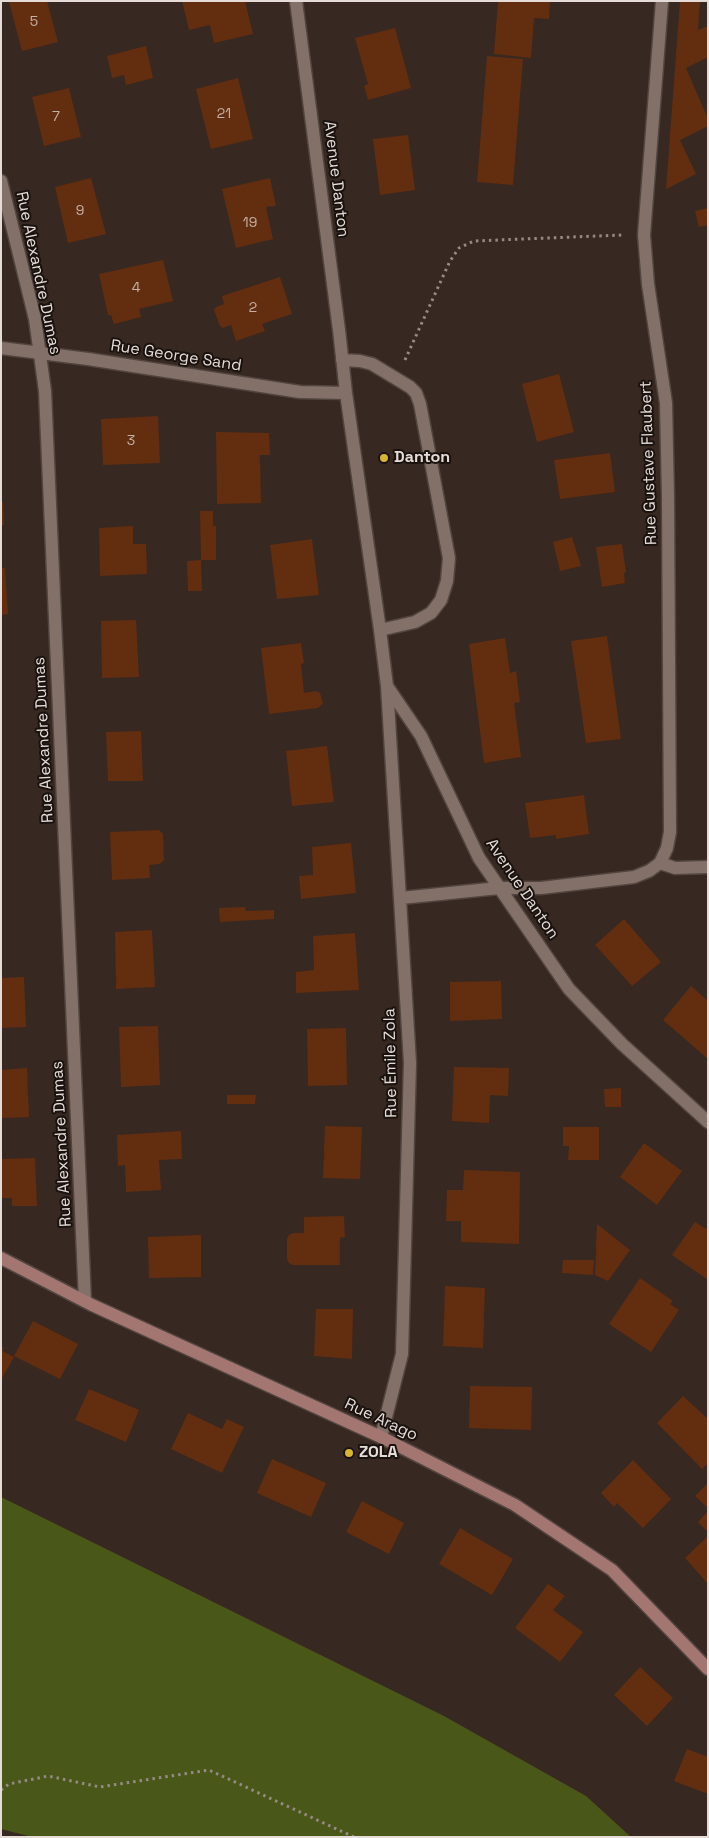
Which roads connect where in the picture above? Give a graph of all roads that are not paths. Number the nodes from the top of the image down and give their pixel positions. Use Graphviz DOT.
graph roads {
  1 [pos="296,1"];
  2 [pos="662,1"];
  3 [pos="1,181"];
  4 [pos="1,348"];
  5 [pos="40,352"];
  6 [pos="342,360"];
  7 [pos="346,393"];
  8 [pos="380,630"];
  9 [pos="387,686"];
  10 [pos="660,863"];
  11 [pos="708,867"];
  12 [pos="499,888"];
  13 [pos="401,898"];
  14 [pos="708,1122"];
  15 [pos="1,1258"];
  16 [pos="85,1301"];
  17 [pos="381,1437"];
  18 [pos="708,1669"];
  1 -- 6 [label="street, Avenue Danton"];
  2 -- 10 [label="street, Rue Gustave Flaubert"];
  3 -- 5 [label="street, Rue Alexandre Dumas"];
  4 -- 5 [label="street, Rue George Sand"];
  5 -- 7 [label="street, Rue George Sand"];
  5 -- 16 [label="street, Rue Alexandre Dumas"];
  6 -- 7 [label="street, Avenue Danton"];
  6 -- 8 [label="street"];
  7 -- 8 [label="street, Avenue Danton"];
  8 -- 9 [label="street, Avenue Danton"];
  9 -- 12 [label="street, Avenue Danton"];
  9 -- 13 [label="street, Rue Émile Zola"];
  10 -- 11 [label="street"];
  10 -- 12 [label="street"];
  12 -- 13 [label="street"];
  12 -- 14 [label="street, Avenue Danton"];
  13 -- 17 [label="street, Rue Émile Zola"];
  15 -- 16 [label="main road, Rue Arago"];
  16 -- 17 [label="main road, Rue Arago"];
  17 -- 18 [label="main road, Rue Arago"];
}
